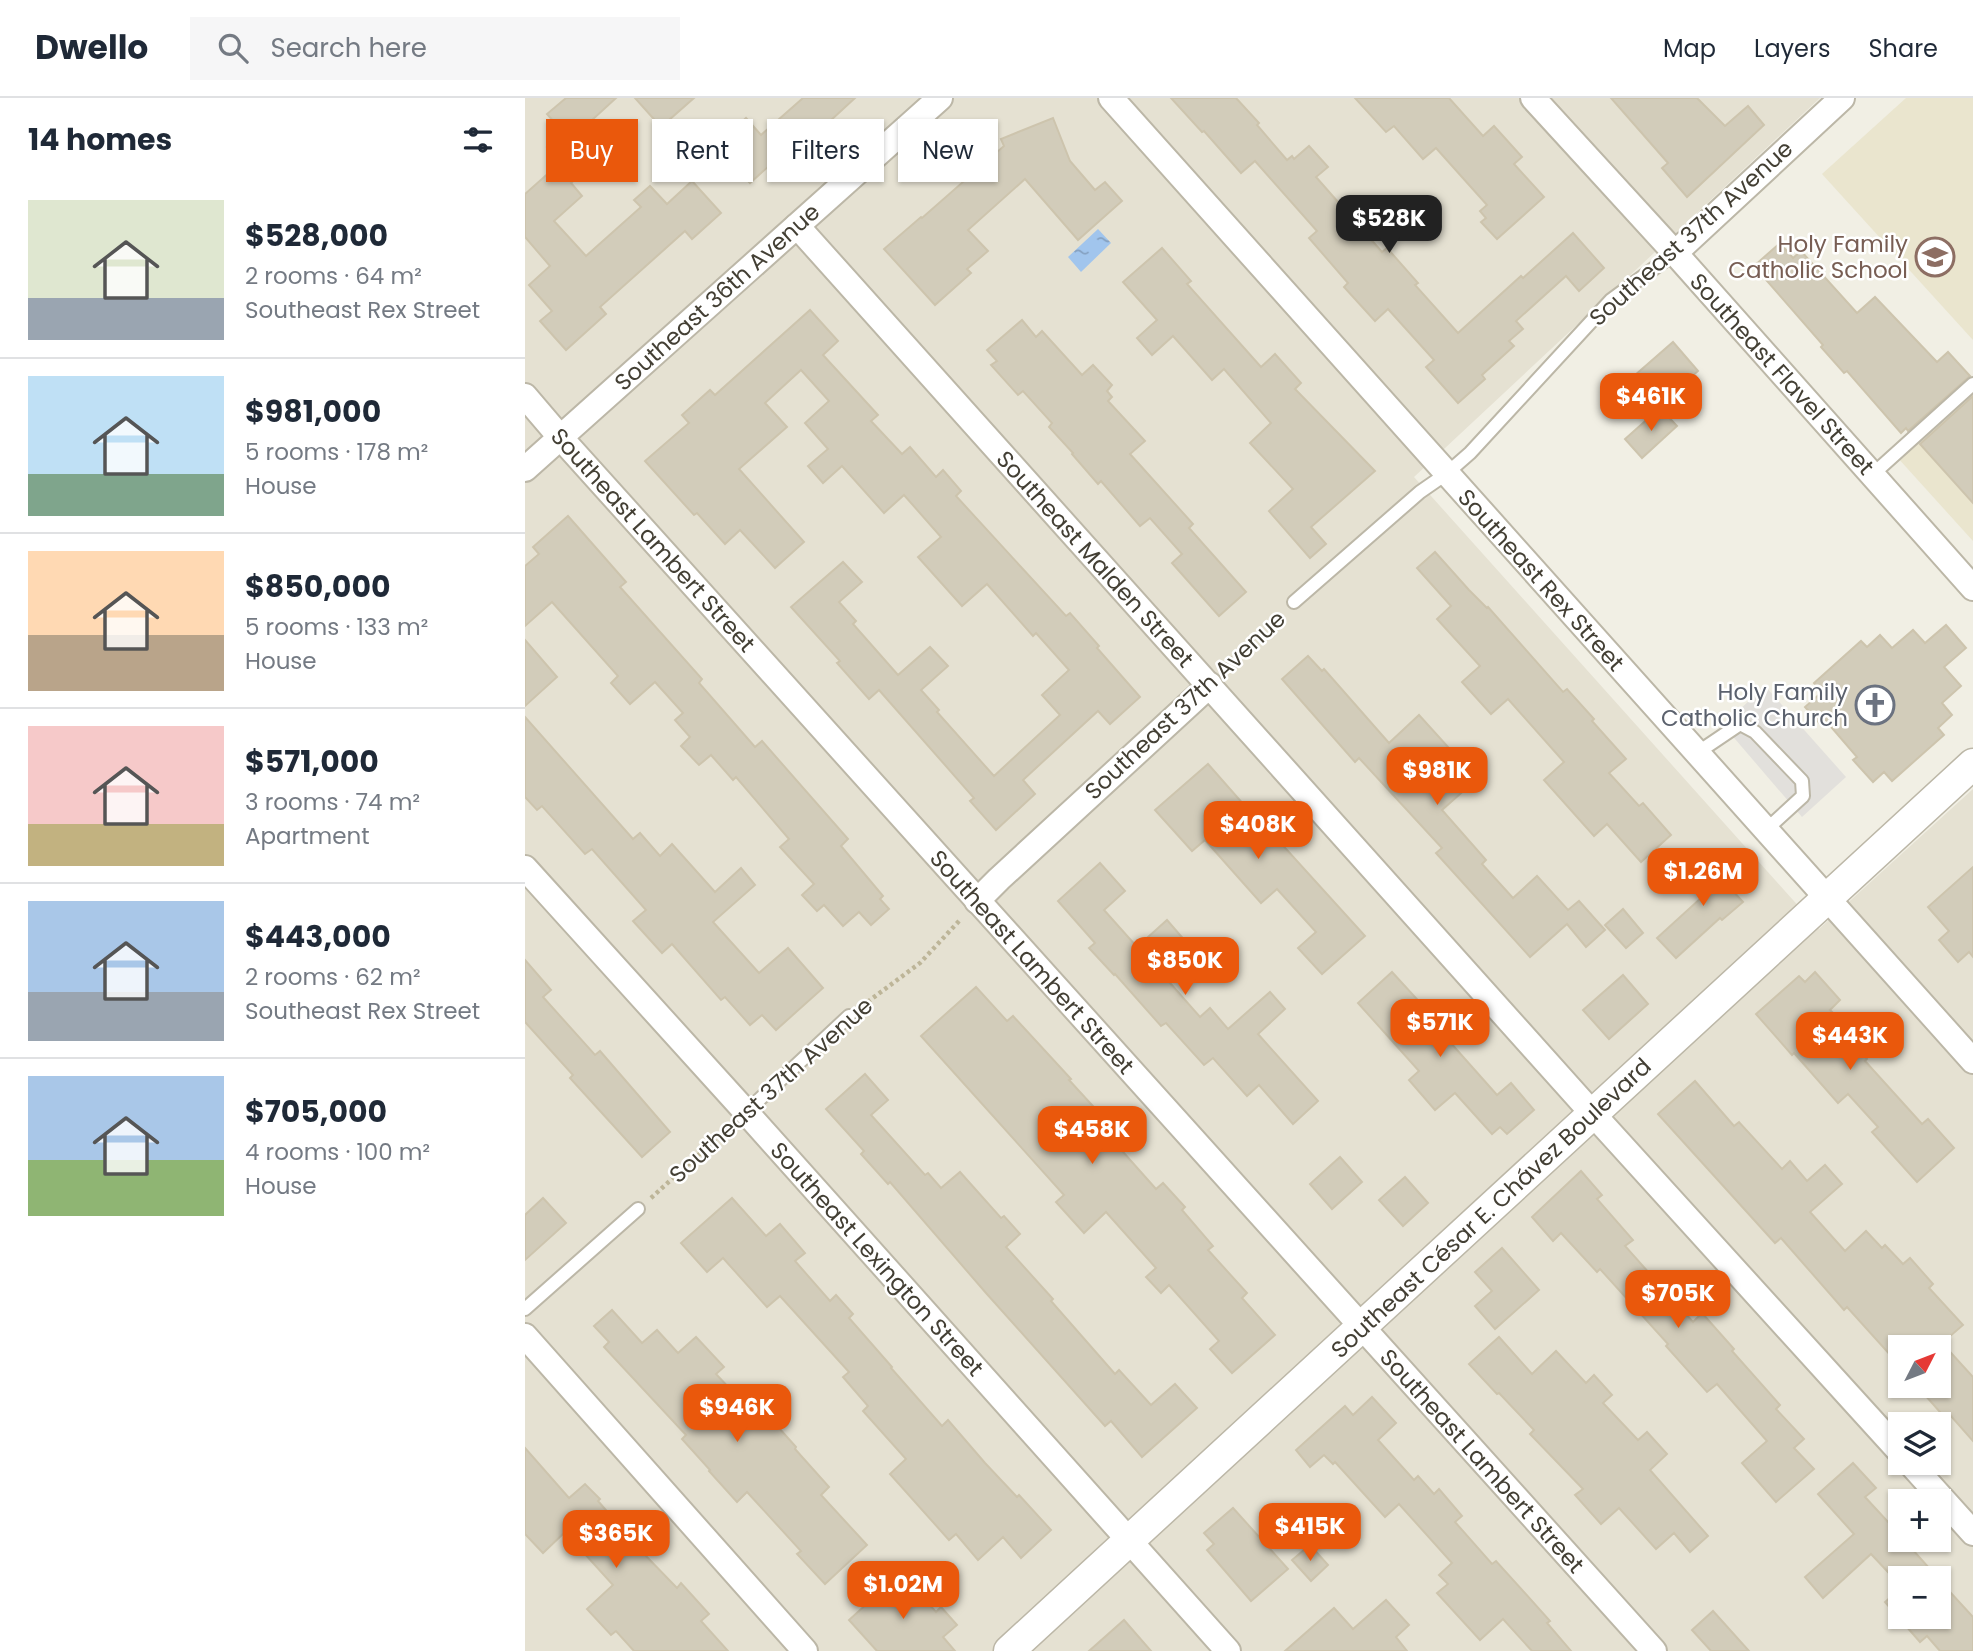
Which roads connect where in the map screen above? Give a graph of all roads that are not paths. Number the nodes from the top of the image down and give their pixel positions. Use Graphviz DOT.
graph roads {
  1 [pos="940,98"];
  2 [pos="1111,98"];
  3 [pos="1533,98"];
  4 [pos="1842,98"];
  5 [pos="797,226"];
  6 [pos="1675,253"];
  7 [pos="1973,384"];
  8 [pos="525,396"];
  9 [pos="560,437"];
  10 [pos="525,469"];
  11 [pos="1446,474"];
  12 [pos="1872,475"];
  13 [pos="1973,588"];
  14 [pos="1294,602"];
  15 [pos="1210,685"];
  16 [pos="1697,753"];
  17 [pos="1973,764"];
  18 [pos="1766,830"];
  19 [pos="525,868"];
  20 [pos="1827,899"];
  21 [pos="977,901"];
  22 [pos="849,1016"];
  23 [pos="1973,1061"];
  24 [pos="747,1112"];
  25 [pos="1593,1114"];
  26 [pos="638,1209"];
  27 [pos="525,1309"];
  28 [pos="1361,1327"];
  29 [pos="525,1336"];
  30 [pos="1888,1439"];
  31 [pos="1921,1475"];
  32 [pos="1973,1532"];
  33 [pos="1129,1541"];
  34 [pos="805,1651"];
  35 [pos="1009,1651"];
  36 [pos="1228,1651"];
  37 [pos="1654,1651"];
  1 -- 5 [label="street, Southeast 36th Avenue"];
  2 -- 11 [label="street, Southeast Rex Street"];
  3 -- 6 [label="street, Southeast Flavel Street"];
  4 -- 6 [label="street, Southeast 37th Avenue"];
  5 -- 9 [label="street, Southeast 36th Avenue"];
  5 -- 15 [label="street, Southeast Malden Street"];
  6 -- 11 [label="lane, Southeast 37th Avenue"];
  6 -- 12 [label="street, Southeast Flavel Street"];
  7 -- 12 [label="lane"];
  8 -- 9 [label="street, Southeast Lambert Street"];
  9 -- 10 [label="street, Southeast 36th Avenue"];
  9 -- 21 [label="street, Southeast Lambert Street"];
  11 -- 14 [label="lane, Southeast 37th Avenue"];
  11 -- 16 [label="street, Southeast Rex Street"];
  12 -- 13 [label="street, Southeast Flavel Street"];
  15 -- 21 [label="street, Southeast 37th Avenue"];
  15 -- 25 [label="street, Southeast Malden Street"];
  16 -- 18 [label="street, Southeast Rex Street"];
  16 -- 18 [label="lane"];
  17 -- 20 [label="street, Southeast César E. Chávez Boulevard"];
  18 -- 20 [label="street, Southeast Rex Street"];
  19 -- 24 [label="street, Southeast Lexington Street"];
  20 -- 23 [label="street, Southeast Rex Street"];
  20 -- 25 [label="street, Southeast César E. Chávez Boulevard"];
  21 -- 28 [label="street, Southeast Lambert Street"];
  22 -- 24 [label="lane, Southeast 37th Avenue"];
  24 -- 33 [label="street, Southeast Lexington Street"];
  25 -- 28 [label="street, Southeast César E. Chávez Boulevard"];
  25 -- 30 [label="street, Southeast Malden Street"];
  26 -- 27 [label="lane"];
  28 -- 33 [label="street, Southeast César E. Chávez Boulevard"];
  28 -- 37 [label="street, Southeast Lambert Street"];
  29 -- 34 [label="street"];
  31 -- 32 [label="street"];
  33 -- 35 [label="street, Southeast César E. Chávez Boulevard"];
  33 -- 36 [label="street, Southeast Lexington Street"];
}
